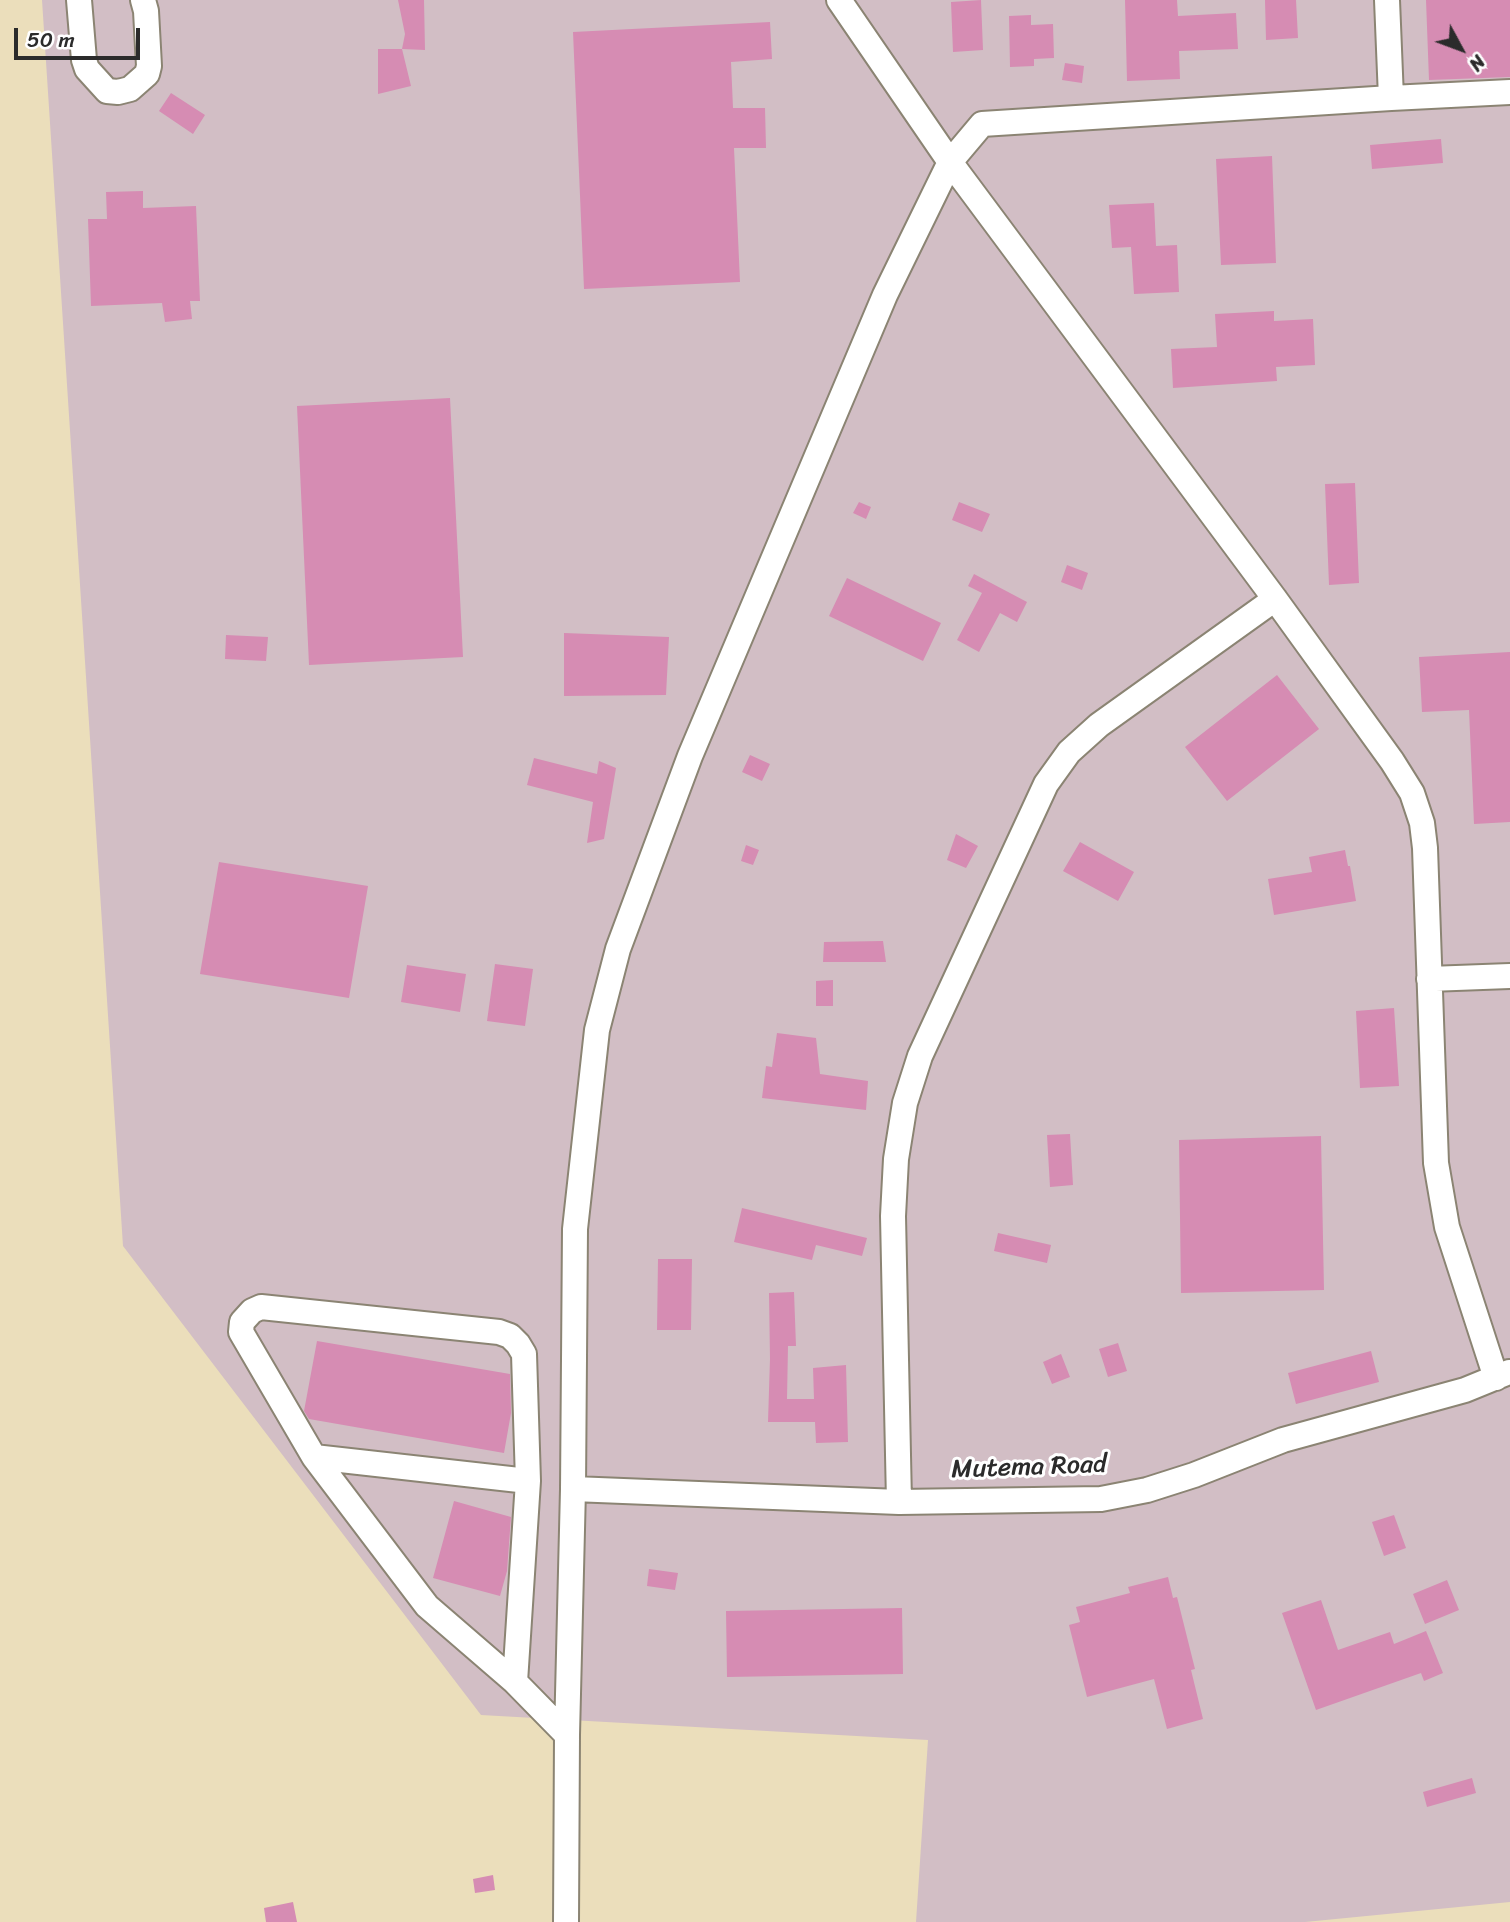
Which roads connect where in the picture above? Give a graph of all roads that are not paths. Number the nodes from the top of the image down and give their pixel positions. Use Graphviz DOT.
graph roads {
  1 [pos="79,0"];
  2 [pos="143,0"];
  3 [pos="839,0"];
  4 [pos="1387,0"];
  5 [pos="1510,92"];
  6 [pos="1391,98"];
  7 [pos="950,162"];
  8 [pos="1275,599"];
  9 [pos="1510,976"];
  10 [pos="1429,979"];
  11 [pos="1503,1375"];
  12 [pos="314,1457"];
  13 [pos="528,1481"];
  14 [pos="573,1489"];
  15 [pos="899,1502"];
  16 [pos="515,1682"];
  17 [pos="567,1735"];
  18 [pos="566,1922"];
  1 -- 2 [label="street"];
  3 -- 7 [label="street"];
  4 -- 6 [label="street"];
  5 -- 6 [label="street"];
  6 -- 7 [label="street"];
  7 -- 8 [label="street"];
  7 -- 14 [label="street"];
  8 -- 10 [label="street"];
  8 -- 15 [label="street"];
  9 -- 10 [label="street"];
  10 -- 11 [label="street"];
  11 -- 15 [label="street, Mutema Road"];
  12 -- 13 [label="street"];
  12 -- 13 [label="street"];
  12 -- 16 [label="street"];
  13 -- 16 [label="street"];
  14 -- 15 [label="street, Mutema Road"];
  14 -- 17 [label="street"];
  16 -- 17 [label="street"];
  17 -- 18 [label="street"];
}
